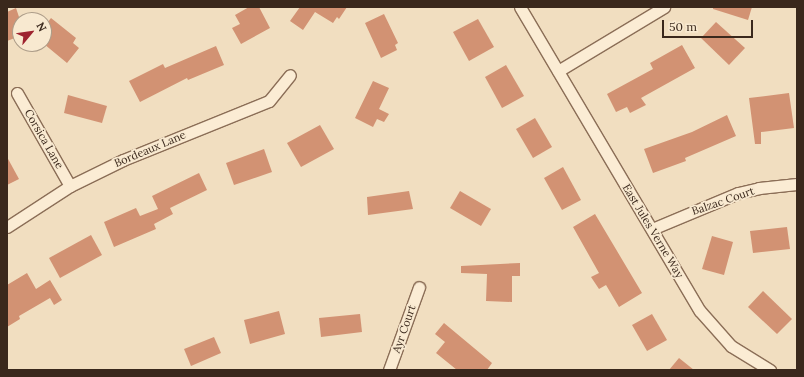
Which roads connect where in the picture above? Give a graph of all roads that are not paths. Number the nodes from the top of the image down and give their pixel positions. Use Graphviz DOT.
graph roads {
  1 [pos="520,7"];
  2 [pos="664,7"];
  3 [pos="558,71"];
  4 [pos="290,75"];
  5 [pos="17,93"];
  6 [pos="797,184"];
  7 [pos="70,186"];
  8 [pos="7,227"];
  9 [pos="652,229"];
  10 [pos="418,287"];
  11 [pos="389,370"];
  12 [pos="770,370"];
  1 -- 3 [label="street, East Jules Verne Way"];
  2 -- 3 [label="street"];
  3 -- 9 [label="street, East Jules Verne Way"];
  4 -- 7 [label="street, Bordeaux Lane"];
  5 -- 7 [label="street, Corsica Lane"];
  6 -- 9 [label="street, Balzac Court"];
  7 -- 8 [label="street, Bordeaux Lane"];
  9 -- 12 [label="street, East Jules Verne Way"];
  10 -- 11 [label="street, Ayr Court"];
}
